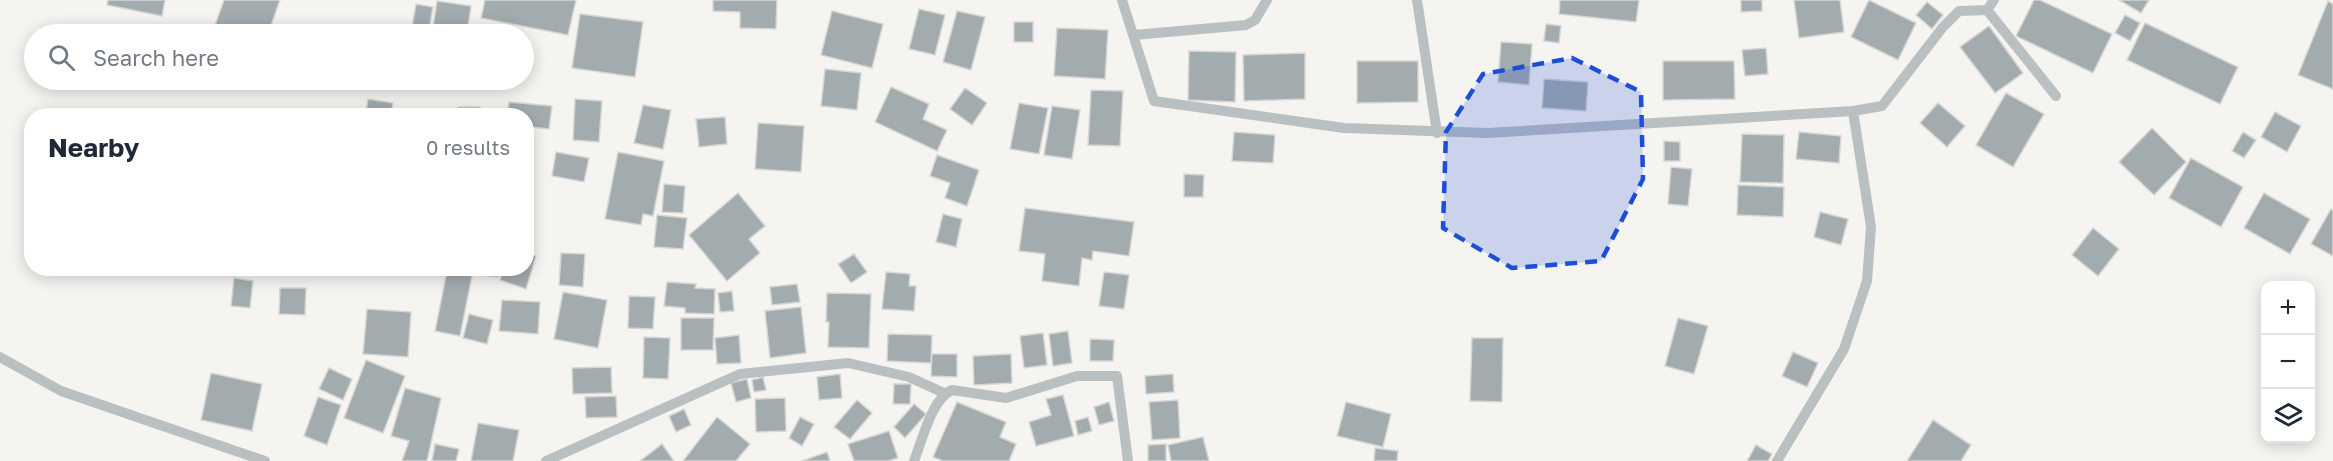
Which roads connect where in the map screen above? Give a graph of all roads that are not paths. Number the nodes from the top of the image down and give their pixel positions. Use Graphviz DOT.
graph roads {
  1 [pos="1122,0"];
  2 [pos="1267,0"];
  3 [pos="1417,0"];
  4 [pos="1994,0"];
  5 [pos="1987,10"];
  6 [pos="1134,35"];
  7 [pos="2056,96"];
  8 [pos="1853,111"];
  9 [pos="1437,133"];
  10 [pos="0,357"];
  11 [pos="944,393"];
  12 [pos="265,461"];
  13 [pos="546,461"];
  14 [pos="914,461"];
  15 [pos="1128,461"];
  16 [pos="1777,461"];
  1 -- 6 [label="street"];
  2 -- 6 [label="street"];
  3 -- 9 [label="street"];
  4 -- 5 [label="street"];
  5 -- 7 [label="street"];
  5 -- 8 [label="street"];
  6 -- 9 [label="street"];
  8 -- 9 [label="street"];
  8 -- 16 [label="street"];
  10 -- 12 [label="street"];
  11 -- 13 [label="street"];
  11 -- 14 [label="street"];
  11 -- 15 [label="street"];
}
